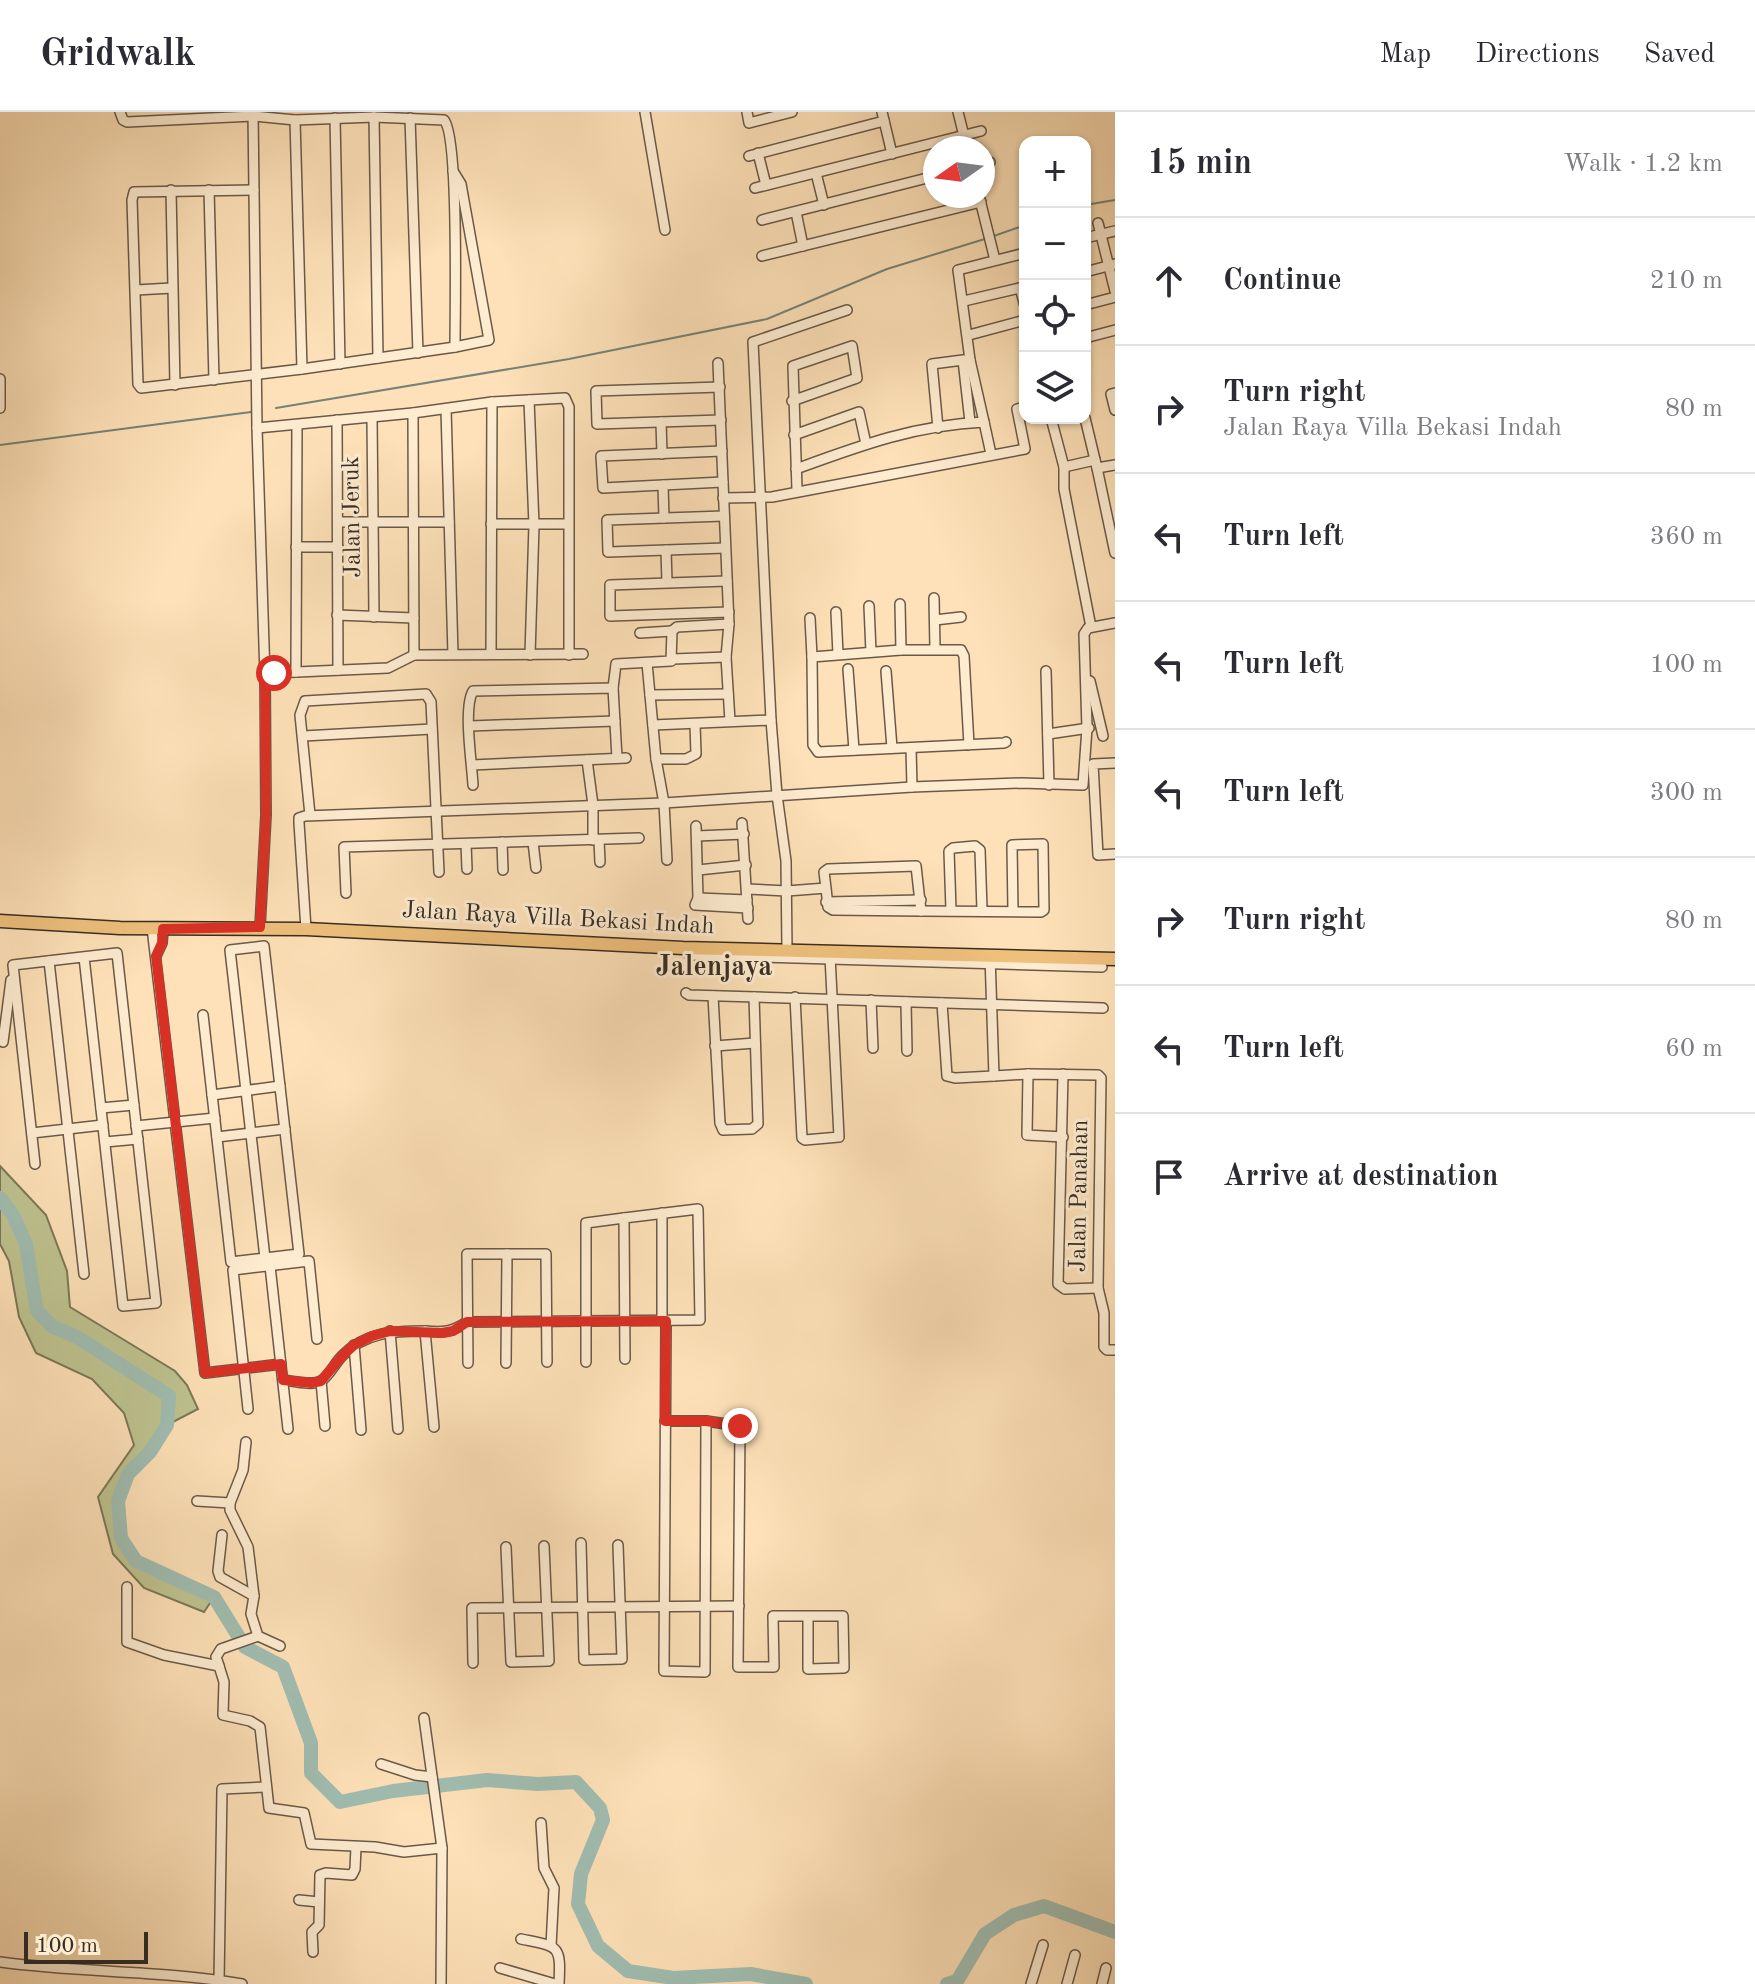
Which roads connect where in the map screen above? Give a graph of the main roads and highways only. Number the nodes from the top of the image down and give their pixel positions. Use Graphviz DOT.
graph roads {
  1 [pos="0,921"];
  2 [pos="1115,959"];
  1 -- 2 [label="main road, Jalan Raya Villa Bekasi Indah"];
}
